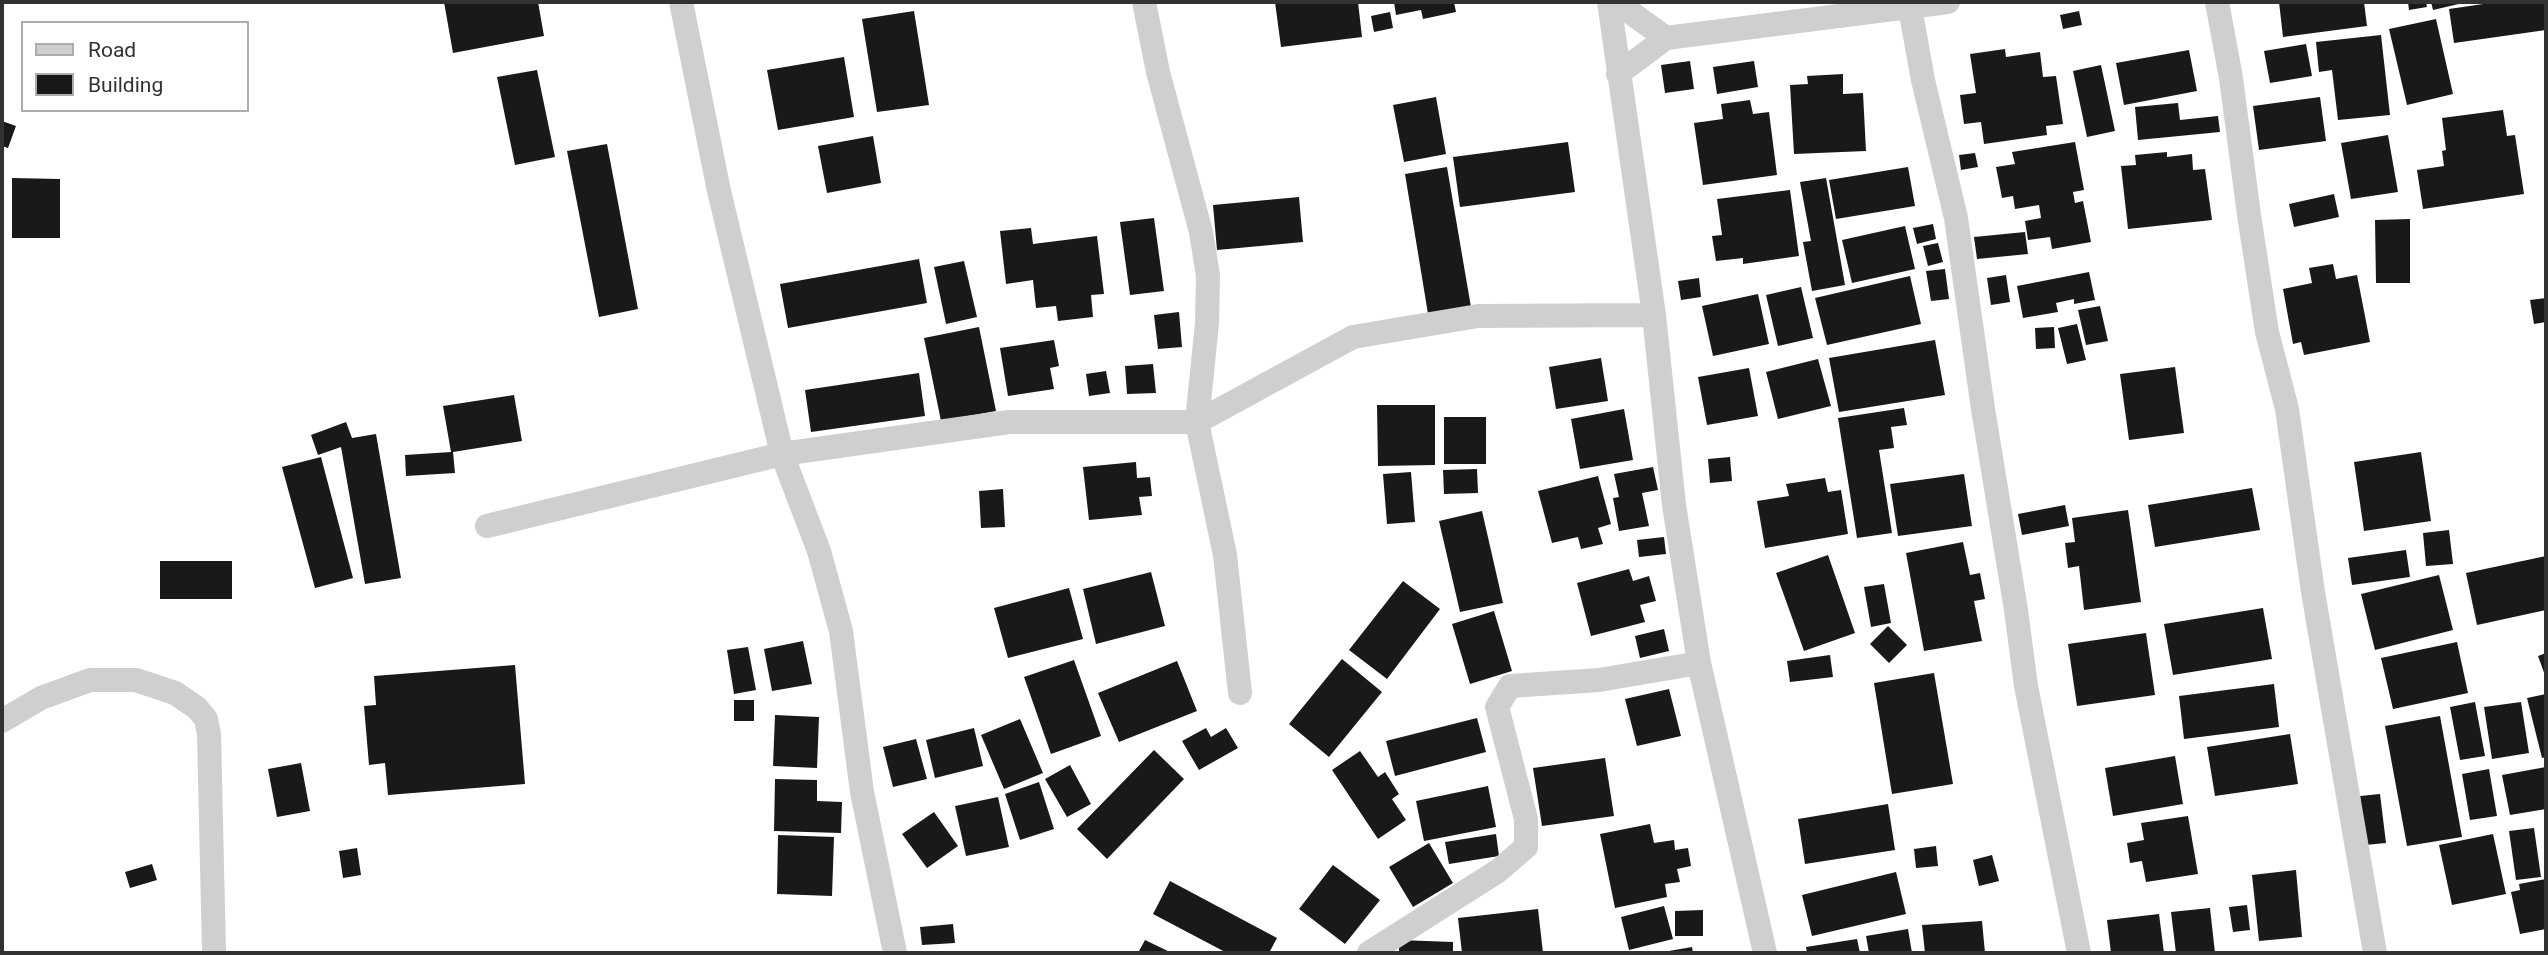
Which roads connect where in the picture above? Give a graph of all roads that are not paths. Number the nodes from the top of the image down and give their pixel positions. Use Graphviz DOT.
graph roads {
  1 [pos="681,2"];
  2 [pos="1144,2"];
  3 [pos="1609,2"];
  4 [pos="1616,2"];
  5 [pos="1948,2"];
  6 [pos="2217,2"];
  7 [pos="1910,8"];
  8 [pos="1666,38"];
  9 [pos="1618,74"];
  10 [pos="1654,315"];
  11 [pos="1197,422"];
  12 [pos="782,454"];
  13 [pos="487,526"];
  14 [pos="1699,663"];
  15 [pos="1240,693"];
  16 [pos="2,721"];
  17 [pos="214,953"];
  18 [pos="895,953"];
  19 [pos="1369,953"];
  20 [pos="1765,953"];
  21 [pos="2079,953"];
  22 [pos="2375,953"];
  1 -- 12 [label="street"];
  2 -- 11 [label="street"];
  3 -- 9 [label="street"];
  4 -- 8 [label="street"];
  5 -- 7 [label="street"];
  6 -- 22 [label="street"];
  7 -- 8 [label="street"];
  7 -- 21 [label="street"];
  8 -- 9 [label="street"];
  9 -- 10 [label="street"];
  10 -- 11 [label="street"];
  10 -- 14 [label="street"];
  11 -- 12 [label="street"];
  11 -- 15 [label="street"];
  12 -- 13 [label="street"];
  12 -- 18 [label="street"];
  14 -- 19 [label="street"];
  14 -- 20 [label="street"];
  16 -- 17 [label="street"];
}
